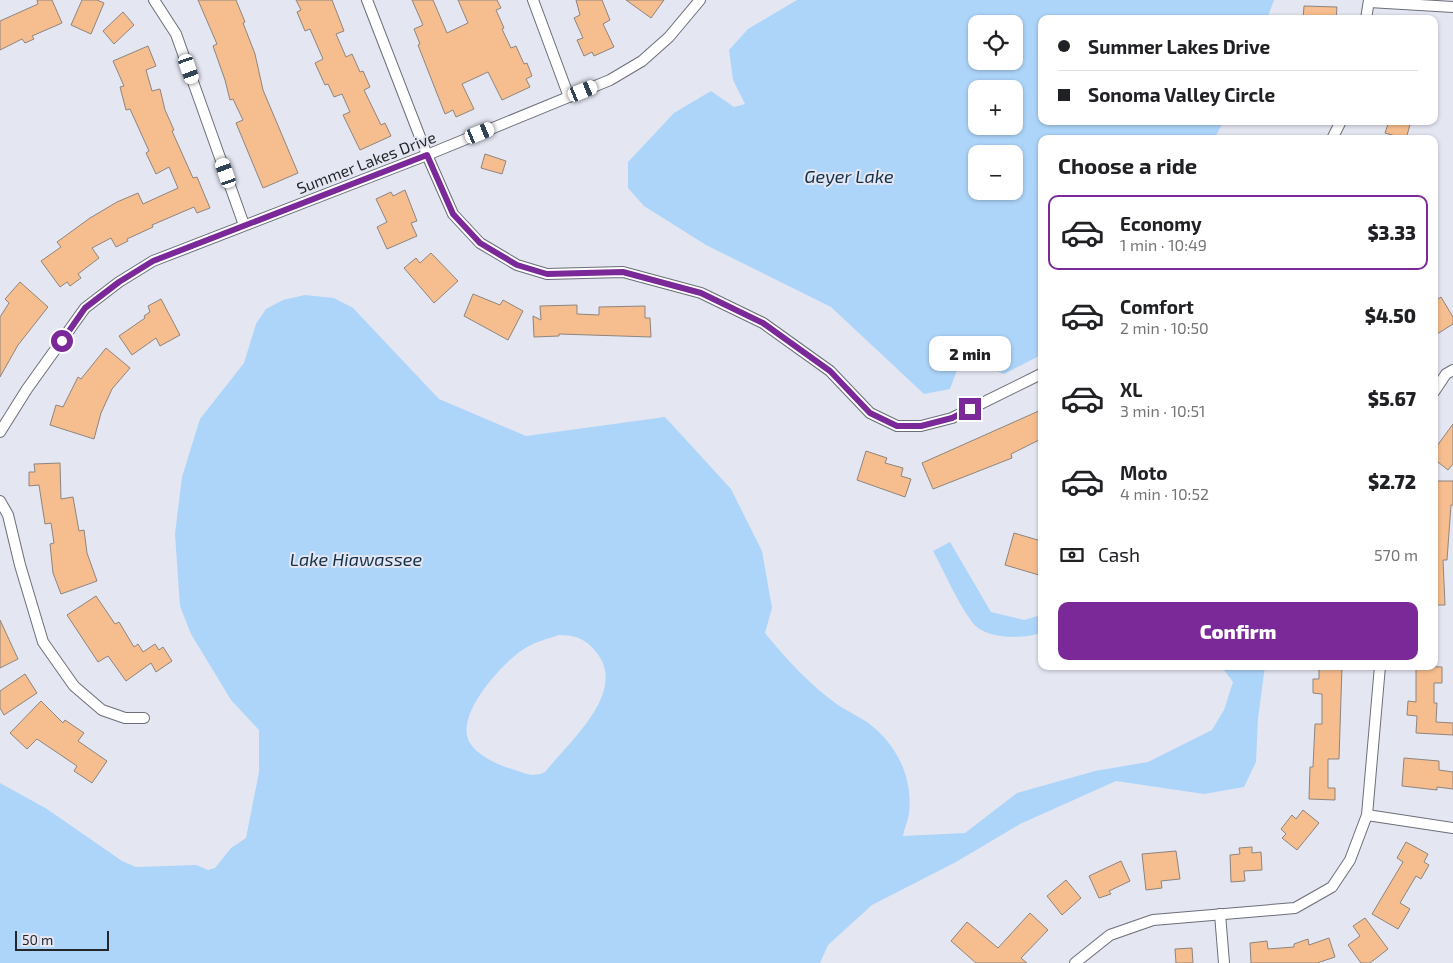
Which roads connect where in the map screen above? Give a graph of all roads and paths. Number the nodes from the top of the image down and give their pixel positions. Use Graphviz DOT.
graph roads {
  1 [pos="154,0"];
  2 [pos="367,0"];
  3 [pos="533,0"];
  4 [pos="700,0"];
  5 [pos="1369,1"];
  6 [pos="1453,7"];
  7 [pos="1367,15"];
  8 [pos="569,97"];
  9 [pos="427,155"];
  10 [pos="244,225"];
  11 [pos="1453,370"];
  12 [pos="1038,375"];
  13 [pos="1438,386"];
  14 [pos="0,432"];
  15 [pos="0,501"];
  16 [pos="1380,670"];
  17 [pos="144,718"];
  18 [pos="1367,815"];
  19 [pos="1453,828"];
  20 [pos="1220,914"];
  21 [pos="1075,963"];
  22 [pos="1224,963"];
  1 -- 10 [label="street"];
  2 -- 9 [label="street"];
  3 -- 8 [label="street"];
  4 -- 8 [label="street, Summer Lakes Drive"];
  5 -- 6 [label="street"];
  5 -- 7 [label="street"];
  8 -- 9 [label="street, Summer Lakes Drive"];
  9 -- 10 [label="street, Summer Lakes Drive"];
  9 -- 12 [label="street"];
  10 -- 14 [label="street, Summer Lakes Drive"];
  11 -- 13 [label="street"];
  15 -- 17 [label="street"];
  16 -- 18 [label="street"];
  18 -- 19 [label="street"];
  18 -- 20 [label="street"];
  20 -- 21 [label="street"];
  20 -- 22 [label="street"];
}
